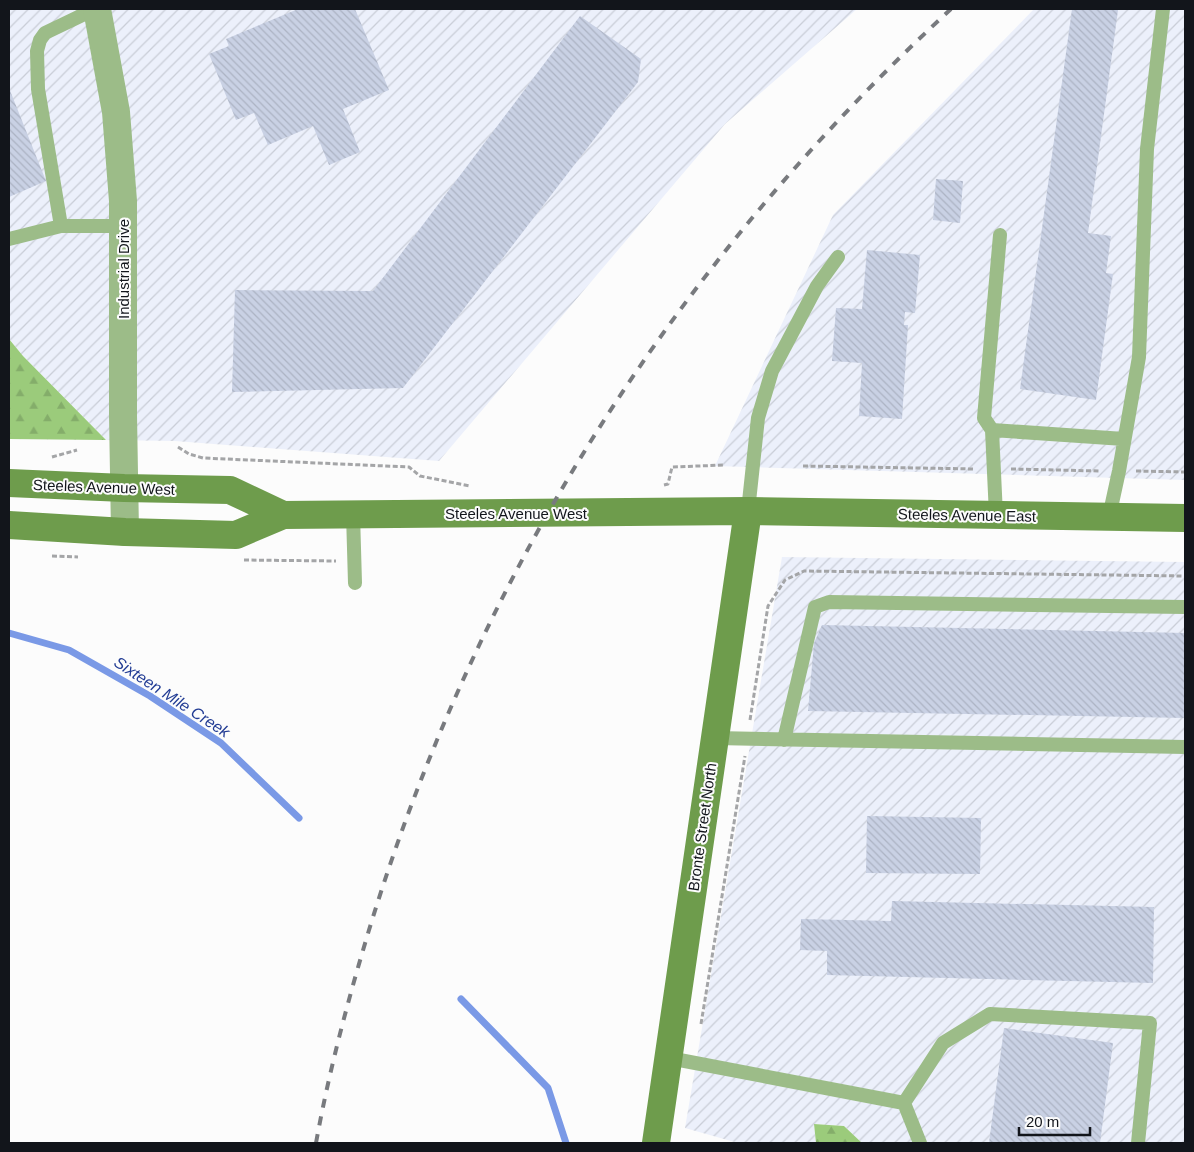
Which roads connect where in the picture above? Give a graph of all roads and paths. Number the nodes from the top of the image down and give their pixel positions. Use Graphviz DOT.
graph roads {
  1 [pos="96,9"];
  2 [pos="1164,9"];
  3 [pos="61,226"];
  4 [pos="123,226"];
  5 [pos="1000,235"];
  6 [pos="9,239"];
  7 [pos="838,257"];
  8 [pos="992,430"];
  9 [pos="1124,439"];
  10 [pos="178,447"];
  11 [pos="76,450"];
  12 [pos="52,457"];
  13 [pos="725,465"];
  14 [pos="409,467"];
  15 [pos="672,468"];
  16 [pos="9,483"];
  17 [pos="124,488"];
  18 [pos="748,511"];
  19 [pos="353,514"];
  20 [pos="283,515"];
  21 [pos="996,515"];
  22 [pos="1108,517"];
  23 [pos="1185,518"];
  24 [pos="9,525"];
  25 [pos="125,532"];
  26 [pos="1185,576"];
  27 [pos="355,583"];
  28 [pos="1185,607"];
  29 [pos="715,738"];
  30 [pos="747,739"];
  31 [pos="784,740"];
  32 [pos="1185,748"];
  33 [pos="668,1058"];
  34 [pos="695,1062"];
  35 [pos="904,1103"];
  36 [pos="656,1143"];
  37 [pos="920,1143"];
  38 [pos="1138,1143"];
  1 -- 3 [label="lane"];
  1 -- 4 [label="street, Industrial Drive"];
  2 -- 9 [label="lane"];
  3 -- 4 [label="lane"];
  3 -- 6 [label="lane"];
  4 -- 17 [label="street, Industrial Drive"];
  5 -- 8 [label="lane"];
  7 -- 18 [label="lane"];
  8 -- 9 [label="lane"];
  8 -- 21 [label="lane"];
  9 -- 22 [label="lane"];
  10 -- 14 [label="path"];
  11 -- 12 [label="path"];
  13 -- 15 [label="path"];
  16 -- 17 [label="main road, Steeles Avenue West"];
  17 -- 20 [label="main road, Steeles Avenue West"];
  17 -- 25 [label="street, Industrial Drive"];
  18 -- 19 [label="main road, Steeles Avenue West"];
  18 -- 21 [label="main road, Steeles Avenue East"];
  18 -- 29 [label="main road, Bronte Street North"];
  19 -- 20 [label="main road, Steeles Avenue West"];
  19 -- 27 [label="lane"];
  20 -- 25 [label="main road, Steeles Avenue West"];
  21 -- 22 [label="main road, Steeles Avenue East"];
  22 -- 23 [label="main road, Steeles Avenue East"];
  24 -- 25 [label="main road, Steeles Avenue West"];
  26 -- 30 [label="path"];
  28 -- 31 [label="lane"];
  29 -- 30 [label="lane"];
  29 -- 33 [label="main road, Bronte Street North"];
  30 -- 31 [label="lane"];
  30 -- 34 [label="path"];
  31 -- 32 [label="lane"];
  33 -- 34 [label="lane"];
  33 -- 36 [label="main road, Bronte Street North"];
  34 -- 35 [label="lane"];
  35 -- 37 [label="lane"];
  35 -- 38 [label="lane"];
}
